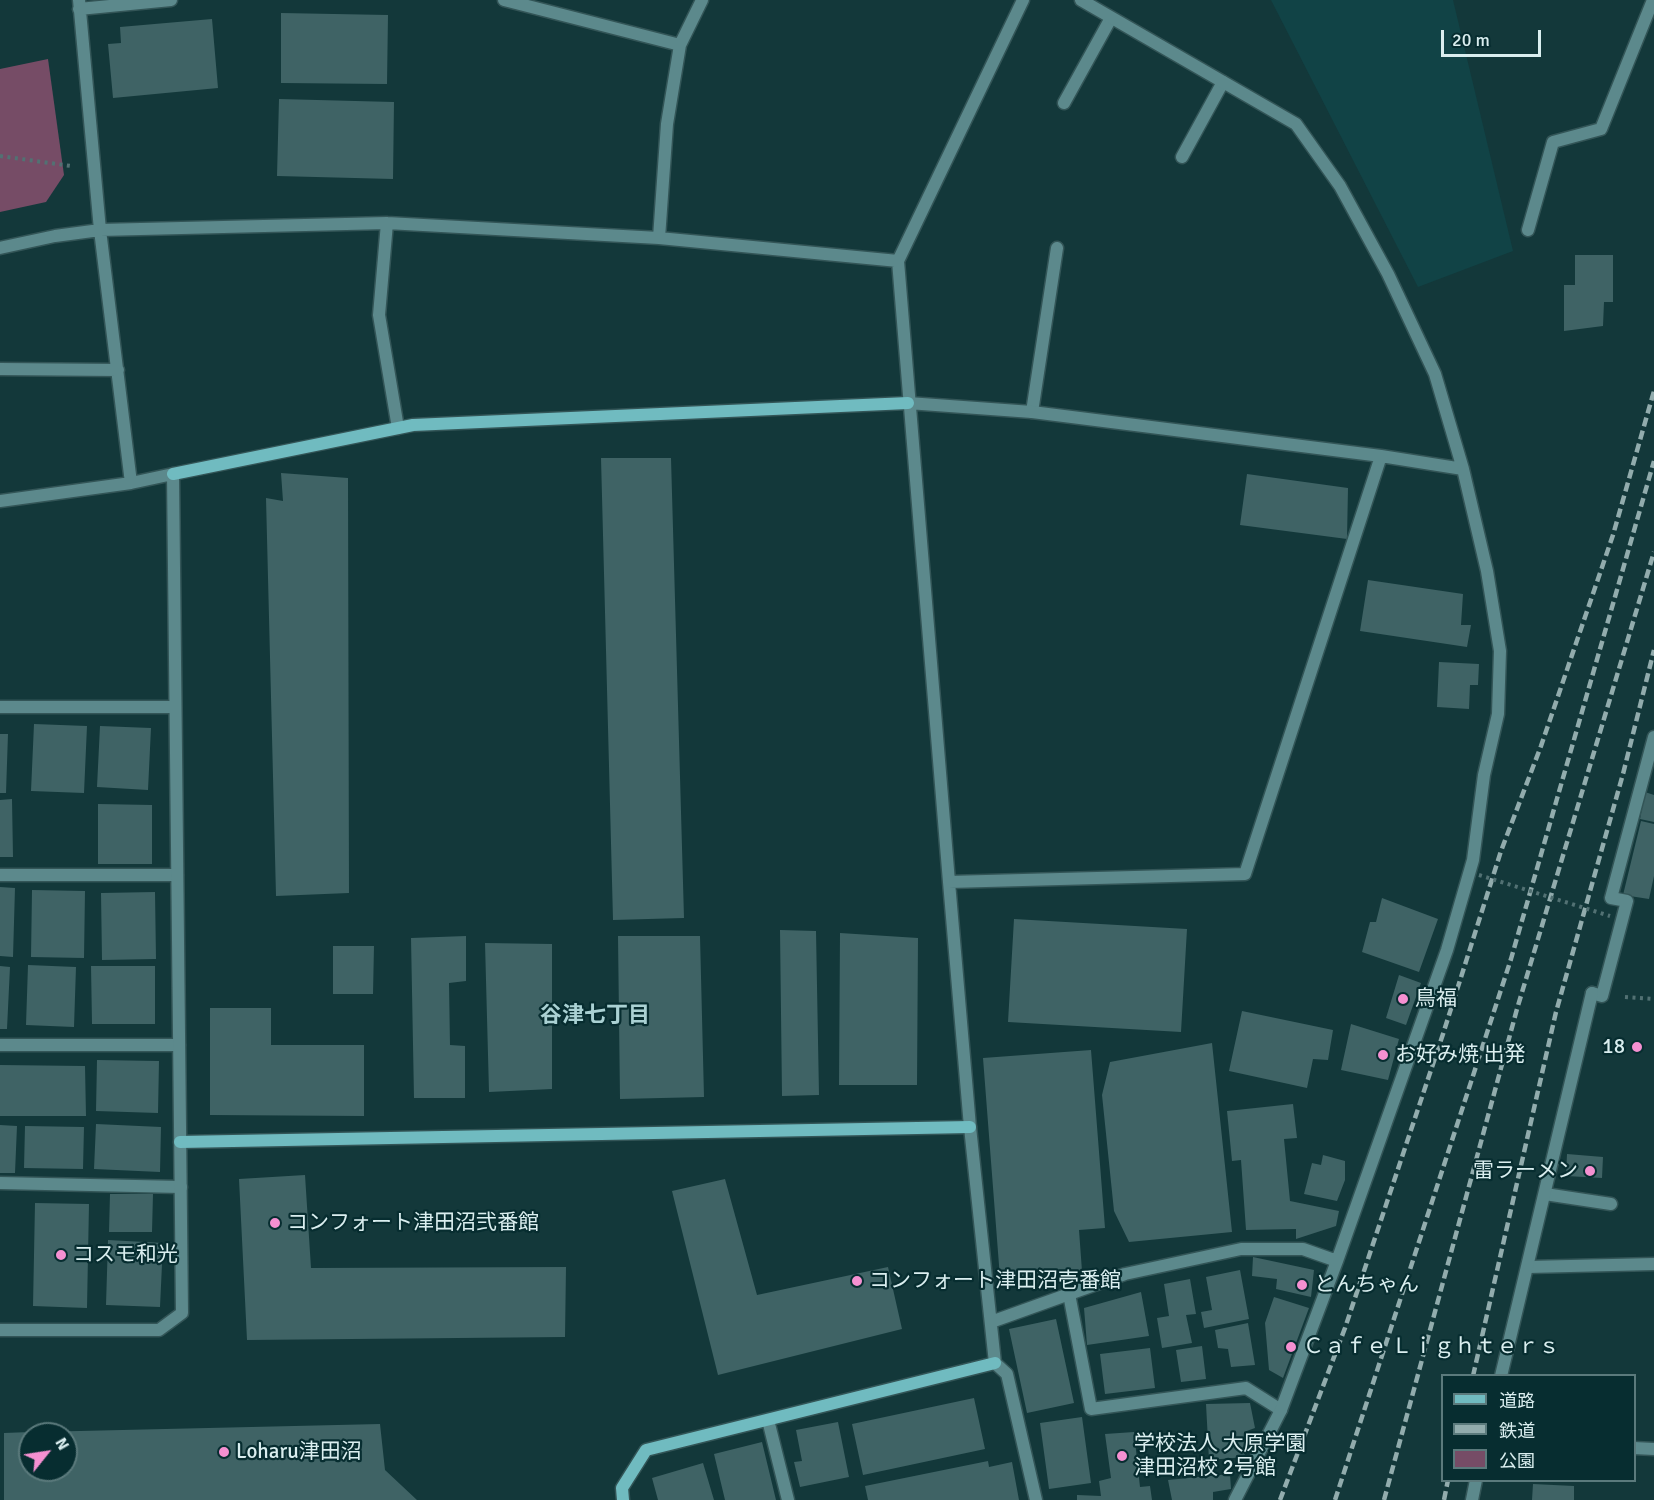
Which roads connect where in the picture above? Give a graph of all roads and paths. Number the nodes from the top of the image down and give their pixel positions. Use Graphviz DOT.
graph roads {
  1 [pos="171,0"];
  2 [pos="504,0"];
  3 [pos="702,0"];
  4 [pos="1023,0"];
  5 [pos="1081,0"];
  6 [pos="1653,0"];
  7 [pos="79,4"];
  8 [pos="1112,18"];
  9 [pos="680,45"];
  10 [pos="1223,82"];
  11 [pos="1064,103"];
  12 [pos="0,156"];
  13 [pos="1182,157"];
  14 [pos="81,167"];
  15 [pos="387,223"];
  16 [pos="100,230"];
  17 [pos="1528,230"];
  18 [pos="659,238"];
  19 [pos="0,248"];
  20 [pos="1057,248"];
  21 [pos="898,261"];
  22 [pos="0,369"];
  23 [pos="117,370"];
  24 [pos="908,403"];
  25 [pos="1032,412"];
  26 [pos="398,428"];
  27 [pos="1381,456"];
  28 [pos="1463,468"];
  29 [pos="172,474"];
  30 [pos="131,483"];
  31 [pos="0,501"];
  32 [pos="0,707"];
  33 [pos="176,707"];
  34 [pos="1654,737"];
  35 [pos="0,875"];
  36 [pos="177,875"];
  37 [pos="1479,876"];
  38 [pos="949,882"];
  39 [pos="1610,916"];
  40 [pos="0,1045"];
  41 [pos="179,1045"];
  42 [pos="970,1127"];
  43 [pos="180,1142"];
  44 [pos="0,1183"];
  45 [pos="180,1187"];
  46 [pos="1545,1194"];
  47 [pos="1611,1204"];
  48 [pos="1337,1261"];
  49 [pos="1654,1264"];
  50 [pos="1527,1267"];
  51 [pos="1069,1294"];
  52 [pos="991,1322"];
  53 [pos="0,1330"];
  54 [pos="995,1363"];
  55 [pos="1501,1374"];
  56 [pos="1281,1410"];
  57 [pos="768,1420"];
  58 [pos="1636,1448"];
  59 [pos="1654,1449"];
  60 [pos="1476,1482"];
  61 [pos="623,1500"];
  62 [pos="788,1500"];
  63 [pos="1036,1500"];
  64 [pos="1235,1500"];
  65 [pos="1472,1500"];
  1 -- 7 [label="street"];
  2 -- 9 [label="street"];
  3 -- 9 [label="street"];
  4 -- 21 [label="street"];
  5 -- 8 [label="street"];
  6 -- 17 [label="street"];
  7 -- 16 [label="street"];
  8 -- 10 [label="street"];
  8 -- 11 [label="street"];
  9 -- 18 [label="street"];
  10 -- 13 [label="street"];
  10 -- 28 [label="street"];
  12 -- 14 [label="path"];
  15 -- 16 [label="street"];
  15 -- 18 [label="street"];
  15 -- 26 [label="street"];
  16 -- 19 [label="street"];
  16 -- 23 [label="street"];
  18 -- 21 [label="street"];
  20 -- 25 [label="street"];
  21 -- 24 [label="street"];
  22 -- 23 [label="street"];
  23 -- 30 [label="street"];
  24 -- 25 [label="street"];
  24 -- 26 [label="street"];
  24 -- 38 [label="street"];
  25 -- 27 [label="street"];
  26 -- 29 [label="street"];
  27 -- 28 [label="street"];
  27 -- 38 [label="street"];
  28 -- 48 [label="street"];
  29 -- 30 [label="street"];
  29 -- 33 [label="street"];
  30 -- 31 [label="street"];
  32 -- 33 [label="street"];
  33 -- 36 [label="street"];
  34 -- 46 [label="street"];
  35 -- 36 [label="street"];
  36 -- 41 [label="street"];
  37 -- 39 [label="path, bridge"];
  38 -- 42 [label="street"];
  40 -- 41 [label="street"];
  41 -- 43 [label="street"];
  42 -- 43 [label="street"];
  42 -- 52 [label="street"];
  43 -- 45 [label="street"];
  44 -- 45 [label="street"];
  45 -- 53 [label="street"];
  46 -- 47 [label="street"];
  46 -- 50 [label="street"];
  48 -- 51 [label="street"];
  48 -- 56 [label="street"];
  49 -- 50 [label="street"];
  50 -- 55 [label="street"];
  51 -- 52 [label="street"];
  51 -- 56 [label="street"];
  52 -- 54 [label="street"];
  54 -- 57 [label="street"];
  54 -- 63 [label="street"];
  56 -- 64 [label="street"];
  57 -- 61 [label="street"];
  57 -- 62 [label="street"];
  58 -- 59 [label="street"];
  60 -- 65 [label="street"];
}
